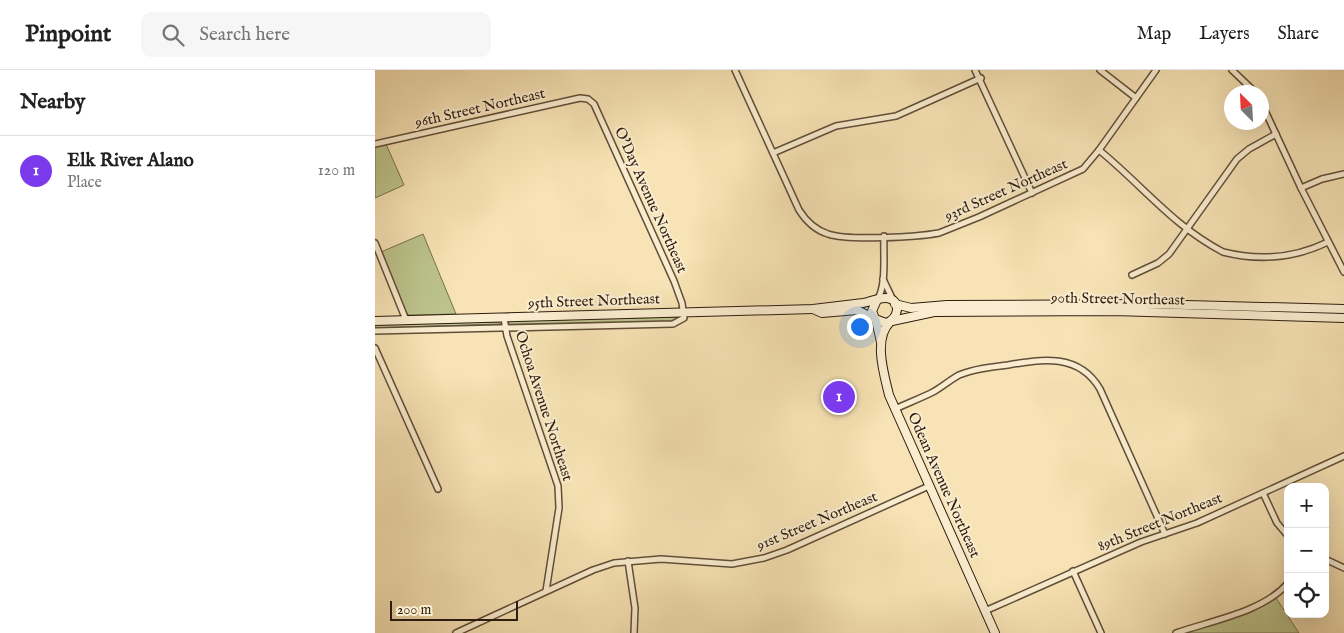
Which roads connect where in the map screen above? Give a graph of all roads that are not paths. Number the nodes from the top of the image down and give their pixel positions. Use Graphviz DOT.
graph roads {
  1 [pos="735,70"];
  2 [pos="975,70"];
  3 [pos="1100,70"];
  4 [pos="1156,70"];
  5 [pos="1232,70"];
  6 [pos="981,78"];
  7 [pos="1248,85"];
  8 [pos="1136,98"];
  9 [pos="590,100"];
  10 [pos="1269,119"];
  11 [pos="1276,134"];
  12 [pos="375,144"];
  13 [pos="1099,150"];
  14 [pos="773,154"];
  15 [pos="1344,174"];
  16 [pos="1301,188"];
  17 [pos="1032,193"];
  18 [pos="1187,230"];
  19 [pos="884,236"];
  20 [pos="375,242"];
  21 [pos="1328,242"];
  22 [pos="1344,272"];
  23 [pos="1132,275"];
  24 [pos="883,278"];
  25 [pos="877,300"];
  26 [pos="895,303"];
  27 [pos="813,309"];
  28 [pos="1344,309"];
  29 [pos="684,312"];
  30 [pos="1343,317"];
  31 [pos="504,318"];
  32 [pos="406,320"];
  33 [pos="876,320"];
  34 [pos="375,321"];
  35 [pos="891,321"];
  36 [pos="505,327"];
  37 [pos="375,331"];
  38 [pos="881,344"];
  39 [pos="375,348"];
  40 [pos="895,409"];
  41 [pos="1344,456"];
  42 [pos="929,486"];
  43 [pos="437,489"];
  44 [pos="1263,494"];
  45 [pos="1284,531"];
  46 [pos="1165,534"];
  47 [pos="628,561"];
  48 [pos="1329,561"];
  49 [pos="1344,568"];
  50 [pos="1073,571"];
  51 [pos="1284,587"];
  52 [pos="546,591"];
  53 [pos="985,611"];
  54 [pos="456,633"];
  55 [pos="634,633"];
  56 [pos="995,633"];
  57 [pos="1101,633"];
  58 [pos="1176,633"];
  1 -- 14 [label="street"];
  2 -- 6 [label="street"];
  3 -- 8 [label="street"];
  4 -- 8 [label="street, 93rd Street Northeast"];
  5 -- 7 [label="street"];
  6 -- 14 [label="street"];
  6 -- 17 [label="street"];
  8 -- 13 [label="street, 93rd Street Northeast"];
  9 -- 12 [label="street, 96th Street Northeast"];
  9 -- 29 [label="street, O'Day Avenue Northeast"];
  10 -- 11 [label="street"];
  11 -- 16 [label="street"];
  11 -- 18 [label="street"];
  13 -- 17 [label="street, 93rd Street Northeast"];
  13 -- 18 [label="street"];
  14 -- 19 [label="street"];
  15 -- 16 [label="street"];
  16 -- 21 [label="street"];
  17 -- 19 [label="street, 93rd Street Northeast"];
  18 -- 21 [label="street"];
  18 -- 23 [label="street"];
  19 -- 24 [label="street"];
  20 -- 32 [label="street"];
  21 -- 22 [label="street"];
  24 -- 25 [label="street"];
  24 -- 26 [label="street"];
  25 -- 26 [label="main road"];
  25 -- 27 [label="main road"];
  25 -- 33 [label="main road"];
  26 -- 28 [label="main road, 90th Street Northeast"];
  26 -- 35 [label="main road"];
  27 -- 29 [label="main road, 95th Street Northeast"];
  27 -- 33 [label="main road"];
  29 -- 31 [label="main road, 95th Street Northeast"];
  29 -- 36 [label="street"];
  30 -- 35 [label="main road, 90th Street Northeast"];
  31 -- 32 [label="main road, 95th Street Northeast"];
  31 -- 36 [label="street, Ochoa Avenue Northeast"];
  32 -- 34 [label="main road, 95th Street Northeast"];
  33 -- 35 [label="main road"];
  33 -- 38 [label="main road, Odean Avenue Northeast"];
  35 -- 38 [label="main road"];
  36 -- 37 [label="street"];
  36 -- 52 [label="street, Ochoa Avenue Northeast"];
  38 -- 40 [label="main road, Odean Avenue Northeast"];
  39 -- 43 [label="street"];
  40 -- 42 [label="main road, Odean Avenue Northeast"];
  40 -- 46 [label="street"];
  41 -- 44 [label="street, 89th Street Northeast"];
  42 -- 47 [label="street, 91st Street Northeast"];
  42 -- 53 [label="main road, Odean Avenue Northeast"];
  44 -- 45 [label="street"];
  44 -- 46 [label="street, 89th Street Northeast"];
  46 -- 50 [label="street, 89th Street Northeast"];
  47 -- 52 [label="street, 91st Street Northeast"];
  47 -- 55 [label="street"];
  48 -- 49 [label="street"];
  50 -- 53 [label="street, 89th Street Northeast"];
  50 -- 57 [label="street"];
  51 -- 58 [label="street"];
  52 -- 54 [label="street, 91st Street Northeast"];
  53 -- 56 [label="main road, Odean Avenue Northeast"];
}
